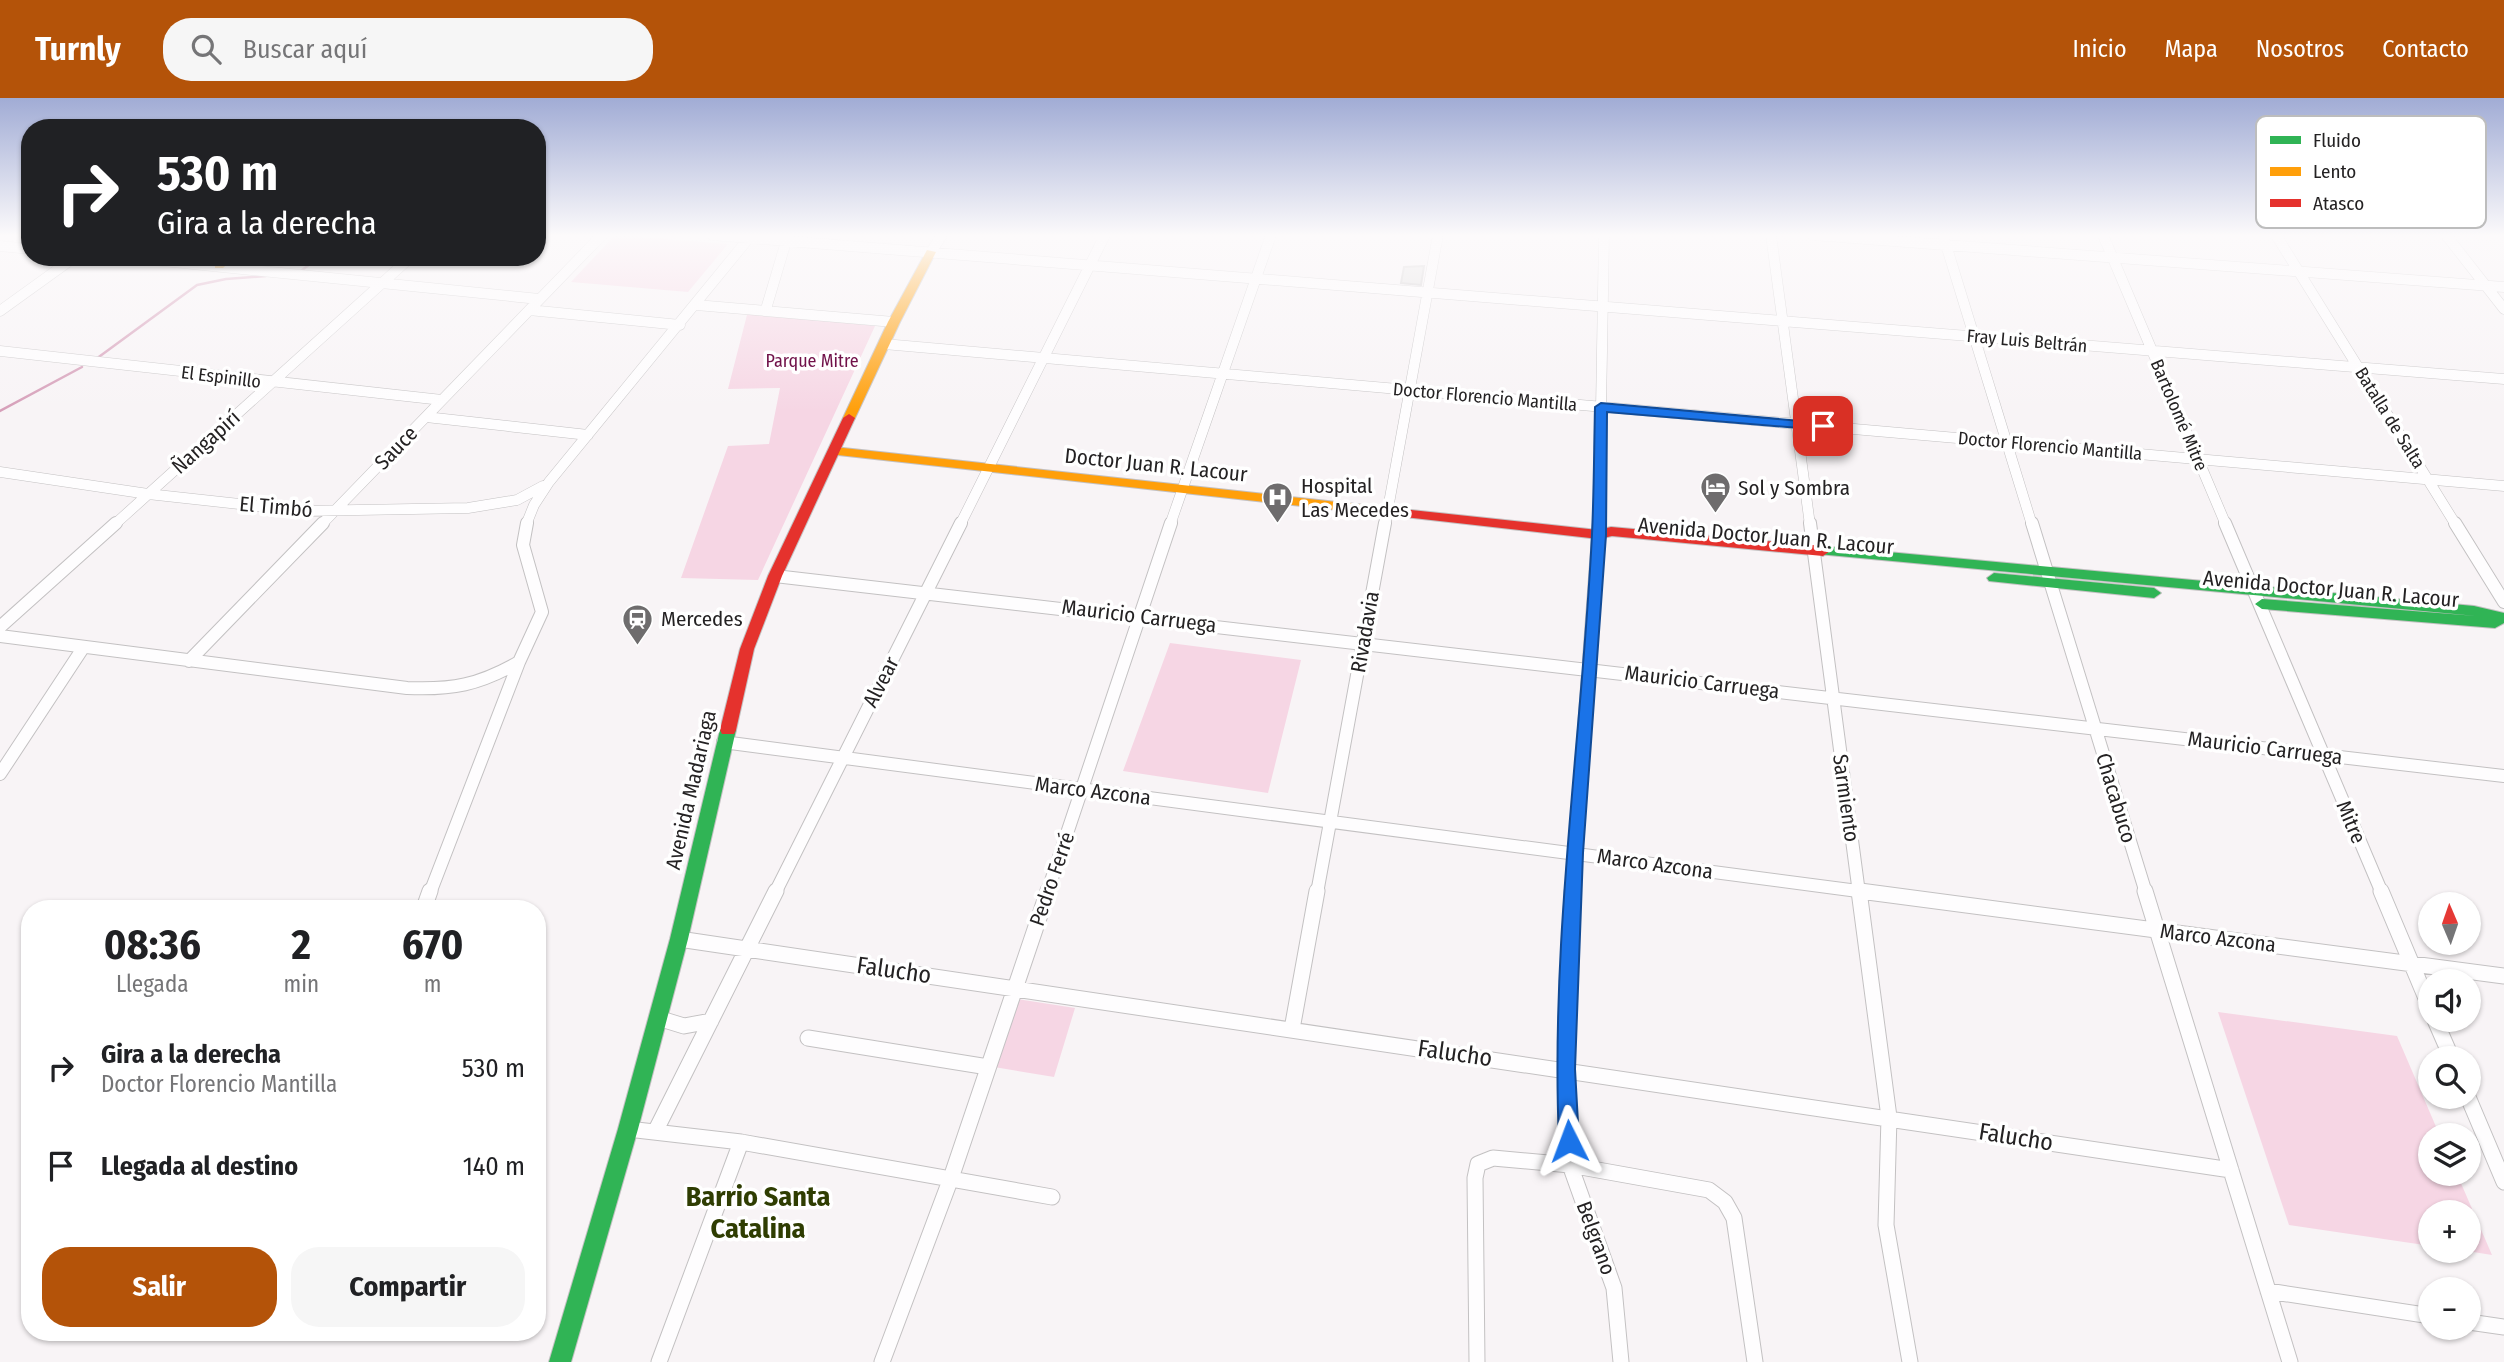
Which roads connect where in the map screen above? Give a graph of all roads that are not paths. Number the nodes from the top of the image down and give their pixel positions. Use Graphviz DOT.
graph roads {
  1 [pos="24,294"];
  2 [pos="371,294"];
  3 [pos="493,294"];
  4 [pos="544,294"];
  5 [pos="705,294"];
  6 [pos="770,294"];
  7 [pos="909,294"];
  8 [pos="1075,294"];
  9 [pos="1250,294"];
  10 [pos="1427,294"];
  11 [pos="1452,294"];
  12 [pos="1603,294"];
  13 [pos="1779,294"];
  14 [pos="1962,294"];
  15 [pos="2128,294"];
  16 [pos="2313,294"];
  17 [pos="2493,294"];
  18 [pos="539,299"];
  19 [pos="696,305"];
  20 [pos="1603,306"];
  21 [pos="766,309"];
  22 [pos="2504,309"];
  23 [pos="529,310"];
  24 [pos="0,311"];
  25 [pos="1782,321"];
  26 [pos="894,322"];
  27 [pos="680,325"];
  28 [pos="1975,337"];
  29 [pos="884,344"];
  30 [pos="2152,351"];
  31 [pos="2,352"];
  32 [pos="1043,358"];
  33 [pos="2358,367"];
  34 [pos="1223,374"];
  35 [pos="2504,379"];
  36 [pos="272,383"];
  37 [pos="1409,390"];
  38 [pos="442,400"];
  39 [pos="1601,407"];
  40 [pos="426,417"];
  41 [pos="1796,424"];
  42 [pos="588,435"];
  43 [pos="2007,443"];
  44 [pos="834,452"];
  45 [pos="2198,459"];
  46 [pos="988,468"];
  47 [pos="0,472"];
  48 [pos="2428,480"];
  49 [pos="549,482"];
  50 [pos="2504,486"];
  51 [pos="1181,489"];
  52 [pos="148,494"];
  53 [pos="511,501"];
  54 [pos="334,512"];
  55 [pos="1387,512"];
  56 [pos="529,517"];
  57 [pos="1599,535"];
  58 [pos="1814,556"];
  59 [pos="775,576"];
  60 [pos="2048,577"];
  61 [pos="926,592"];
  62 [pos="2256,596"];
  63 [pos="2504,602"];
  64 [pos="1138,616"];
  65 [pos="2504,620"];
  66 [pos="0,627"];
  67 [pos="0,636"];
  68 [pos="1363,643"];
  69 [pos="83,648"];
  70 [pos="189,661"];
  71 [pos="519,662"];
  72 [pos="1587,669"];
  73 [pos="1833,698"];
  74 [pos="2095,728"];
  75 [pos="723,742"];
  76 [pos="2323,755"];
  77 [pos="843,758"];
  78 [pos="0,774"];
  79 [pos="2504,776"];
  80 [pos="1082,789"];
  81 [pos="1331,822"];
  82 [pos="1574,853"];
  83 [pos="1859,891"];
  84 [pos="427,900"];
  85 [pos="2157,930"];
  86 [pos="679,939"];
  87 [pos="747,949"];
  88 [pos="2411,964"];
  89 [pos="2504,976"];
  90 [pos="2418,980"];
  91 [pos="1015,988"];
  92 [pos="658,1018"];
  93 [pos="711,1021"];
  94 [pos="1292,1029"];
  95 [pos="808,1038"];
  96 [pos="988,1068"];
  97 [pos="1565,1069"];
  98 [pos="2473,1109"];
  99 [pos="1889,1117"];
  100 [pos="628,1129"];
  101 [pos="656,1130"];
  102 [pos="741,1142"];
  103 [pos="1570,1165"];
  104 [pos="2231,1170"];
  105 [pos="951,1178"];
  106 [pos="2504,1182"];
  107 [pos="1052,1196"];
  108 [pos="2268,1291"];
  109 [pos="2418,1314"];
  110 [pos="2481,1324"];
  111 [pos="2504,1327"];
  112 [pos="560,1362"];
  113 [pos="659,1362"];
  114 [pos="882,1362"];
  115 [pos="1477,1362"];
  116 [pos="1621,1362"];
  117 [pos="1755,1362"];
  118 [pos="1910,1362"];
  119 [pos="2290,1362"];
  1 -- 24 [label="street"];
  2 -- 36 [label="street, Ñangapirí"];
  3 -- 18 [label="street"];
  4 -- 18 [label="street, Sauce"];
  5 -- 19 [label="street"];
  6 -- 21 [label="street"];
  7 -- 26 [label="street, Avenida Madariaga"];
  8 -- 32 [label="street, Alvear"];
  9 -- 34 [label="street, Pedro Ferré"];
  10 -- 37 [label="street, Rivadavia"];
  11 -- 20 [label="street, Fray Luis Beltrán"];
  12 -- 20 [label="street, Belgrano"];
  13 -- 25 [label="street, Sarmiento"];
  14 -- 28 [label="street, Chacabuco"];
  15 -- 30 [label="street, Bartolomé Mitre"];
  16 -- 33 [label="street, Batalla de Salta"];
  17 -- 22 [label="street"];
  18 -- 23 [label="street, Sauce"];
  19 -- 21 [label="street"];
  19 -- 27 [label="street"];
  20 -- 25 [label="street, Fray Luis Beltrán"];
  20 -- 39 [label="street, Belgrano"];
  21 -- 26 [label="street"];
  23 -- 27 [label="street"];
  23 -- 38 [label="street, Sauce"];
  25 -- 28 [label="street, Fray Luis Beltrán"];
  25 -- 41 [label="street, Sarmiento"];
  26 -- 29 [label="street, Avenida Madariaga"];
  27 -- 42 [label="street"];
  28 -- 30 [label="street, Fray Luis Beltrán"];
  28 -- 43 [label="street, Chacabuco"];
  29 -- 32 [label="street, Doctor Florencio Mantilla"];
  29 -- 44 [label="street, Avenida Madariaga"];
  30 -- 33 [label="street, Fray Luis Beltrán"];
  30 -- 45 [label="street, Bartolomé Mitre"];
  31 -- 36 [label="street, El Espinillo"];
  32 -- 34 [label="street, Doctor Florencio Mantilla"];
  32 -- 46 [label="street, Alvear"];
  33 -- 35 [label="street, Fray Luis Beltrán"];
  33 -- 48 [label="street, Batalla de Salta"];
  34 -- 37 [label="street, Doctor Florencio Mantilla"];
  34 -- 51 [label="street, Pedro Ferré"];
  36 -- 38 [label="street, El Espinillo"];
  36 -- 52 [label="street, Ñangapirí"];
  37 -- 39 [label="street, Doctor Florencio Mantilla"];
  37 -- 55 [label="street, Rivadavia"];
  38 -- 40 [label="street, Sauce"];
  39 -- 41 [label="street, Doctor Florencio Mantilla"];
  39 -- 57 [label="street, Belgrano"];
  40 -- 42 [label="street"];
  40 -- 54 [label="street, Sauce"];
  41 -- 43 [label="street, Doctor Florencio Mantilla"];
  41 -- 58 [label="street, Sarmiento"];
  42 -- 49 [label="street"];
  43 -- 45 [label="street, Doctor Florencio Mantilla"];
  43 -- 60 [label="street, Chacabuco"];
  44 -- 46 [label="street, Doctor Juan R. Lacour"];
  44 -- 59 [label="street, Avenida Madariaga"];
  45 -- 48 [label="street, Doctor Florencio Mantilla"];
  45 -- 62 [label="street, Bartolomé Mitre"];
  46 -- 51 [label="street, Doctor Juan R. Lacour"];
  46 -- 61 [label="street, Alvear"];
  47 -- 52 [label="street, El Timbó"];
  48 -- 50 [label="street, Doctor Florencio Mantilla"];
  48 -- 63 [label="street, Batalla de Salta"];
  49 -- 53 [label="street, El Timbó"];
  49 -- 56 [label="street"];
  51 -- 55 [label="street, Doctor Juan R. Lacour"];
  51 -- 64 [label="street, Pedro Ferré"];
  52 -- 54 [label="street, El Timbó"];
  52 -- 66 [label="street, Ñangapirí"];
  53 -- 54 [label="street, El Timbó"];
  53 -- 56 [label="street"];
  54 -- 70 [label="street, Sauce"];
  55 -- 57 [label="street, Doctor Juan R. Lacour"];
  55 -- 68 [label="street, Rivadavia"];
  56 -- 71 [label="street"];
  57 -- 58 [label="street, Avenida Doctor Juan R. Lacour"];
  57 -- 72 [label="street, Belgrano"];
  58 -- 60 [label="street, Avenida Doctor Juan R. Lacour"];
  58 -- 73 [label="street, Sarmiento"];
  59 -- 61 [label="street, Mauricio Carruega"];
  59 -- 75 [label="street, Avenida Madariaga"];
  60 -- 62 [label="street, Avenida Doctor Juan R. Lacour"];
  60 -- 74 [label="street, Chacabuco"];
  61 -- 64 [label="street, Mauricio Carruega"];
  61 -- 77 [label="street, Alvear"];
  62 -- 65 [label="street, Avenida Doctor Juan R. Lacour"];
  62 -- 76 [label="street, Mitre"];
  64 -- 68 [label="street, Mauricio Carruega"];
  64 -- 80 [label="street, Pedro Ferré"];
  67 -- 69 [label="street"];
  68 -- 72 [label="street, Mauricio Carruega"];
  68 -- 81 [label="street, Rivadavia"];
  69 -- 70 [label="street"];
  69 -- 78 [label="street"];
  70 -- 71 [label="street"];
  71 -- 84 [label="street"];
  72 -- 73 [label="street, Mauricio Carruega"];
  72 -- 82 [label="street, Belgrano"];
  73 -- 74 [label="street, Mauricio Carruega"];
  73 -- 83 [label="street, Sarmiento"];
  74 -- 76 [label="street, Mauricio Carruega"];
  74 -- 85 [label="street, Chacabuco"];
  75 -- 77 [label="street, Marco Azcona"];
  75 -- 86 [label="street, Avenida Madariaga"];
  76 -- 79 [label="street, Mauricio Carruega"];
  76 -- 88 [label="street, Mitre"];
  77 -- 80 [label="street, Marco Azcona"];
  77 -- 87 [label="street, Alvear"];
  80 -- 81 [label="street, Marco Azcona"];
  80 -- 91 [label="street, Pedro Ferré"];
  81 -- 82 [label="street, Marco Azcona"];
  81 -- 94 [label="street, Rivadavia"];
  82 -- 83 [label="street, Marco Azcona"];
  82 -- 97 [label="street, Belgrano"];
  83 -- 85 [label="street, Marco Azcona"];
  83 -- 99 [label="street, Sarmiento"];
  85 -- 88 [label="street, Marco Azcona"];
  85 -- 104 [label="street, Chacabuco"];
  86 -- 87 [label="street, Falucho"];
  86 -- 92 [label="street, Avenida Madariaga"];
  87 -- 91 [label="street, Falucho"];
  87 -- 93 [label="street, Alvear"];
  88 -- 89 [label="street, Marco Azcona"];
  88 -- 90 [label="street, Mitre"];
  91 -- 94 [label="street, Falucho"];
  91 -- 96 [label="street, Pedro Ferré"];
  92 -- 93 [label="street"];
  92 -- 100 [label="street, Avenida Madariaga"];
  93 -- 101 [label="street, Alvear"];
  94 -- 97 [label="street, Falucho"];
  95 -- 96 [label="street"];
  96 -- 105 [label="street, Pedro Ferré"];
  97 -- 99 [label="street, Falucho"];
  97 -- 103 [label="street, Belgrano"];
  98 -- 106 [label="street"];
  99 -- 104 [label="street, Falucho"];
  99 -- 118 [label="street, Sarmiento"];
  100 -- 101 [label="street"];
  100 -- 112 [label="street, Avenida Madariaga"];
  101 -- 102 [label="street"];
  102 -- 105 [label="street"];
  102 -- 113 [label="street"];
  103 -- 115 [label="street"];
  103 -- 116 [label="street, Belgrano"];
  103 -- 117 [label="street"];
  104 -- 108 [label="street, Chacabuco"];
  105 -- 107 [label="street"];
  105 -- 114 [label="street, Pedro Ferré"];
  108 -- 109 [label="street"];
  108 -- 119 [label="street, Chacabuco"];
  110 -- 111 [label="street"];
}
